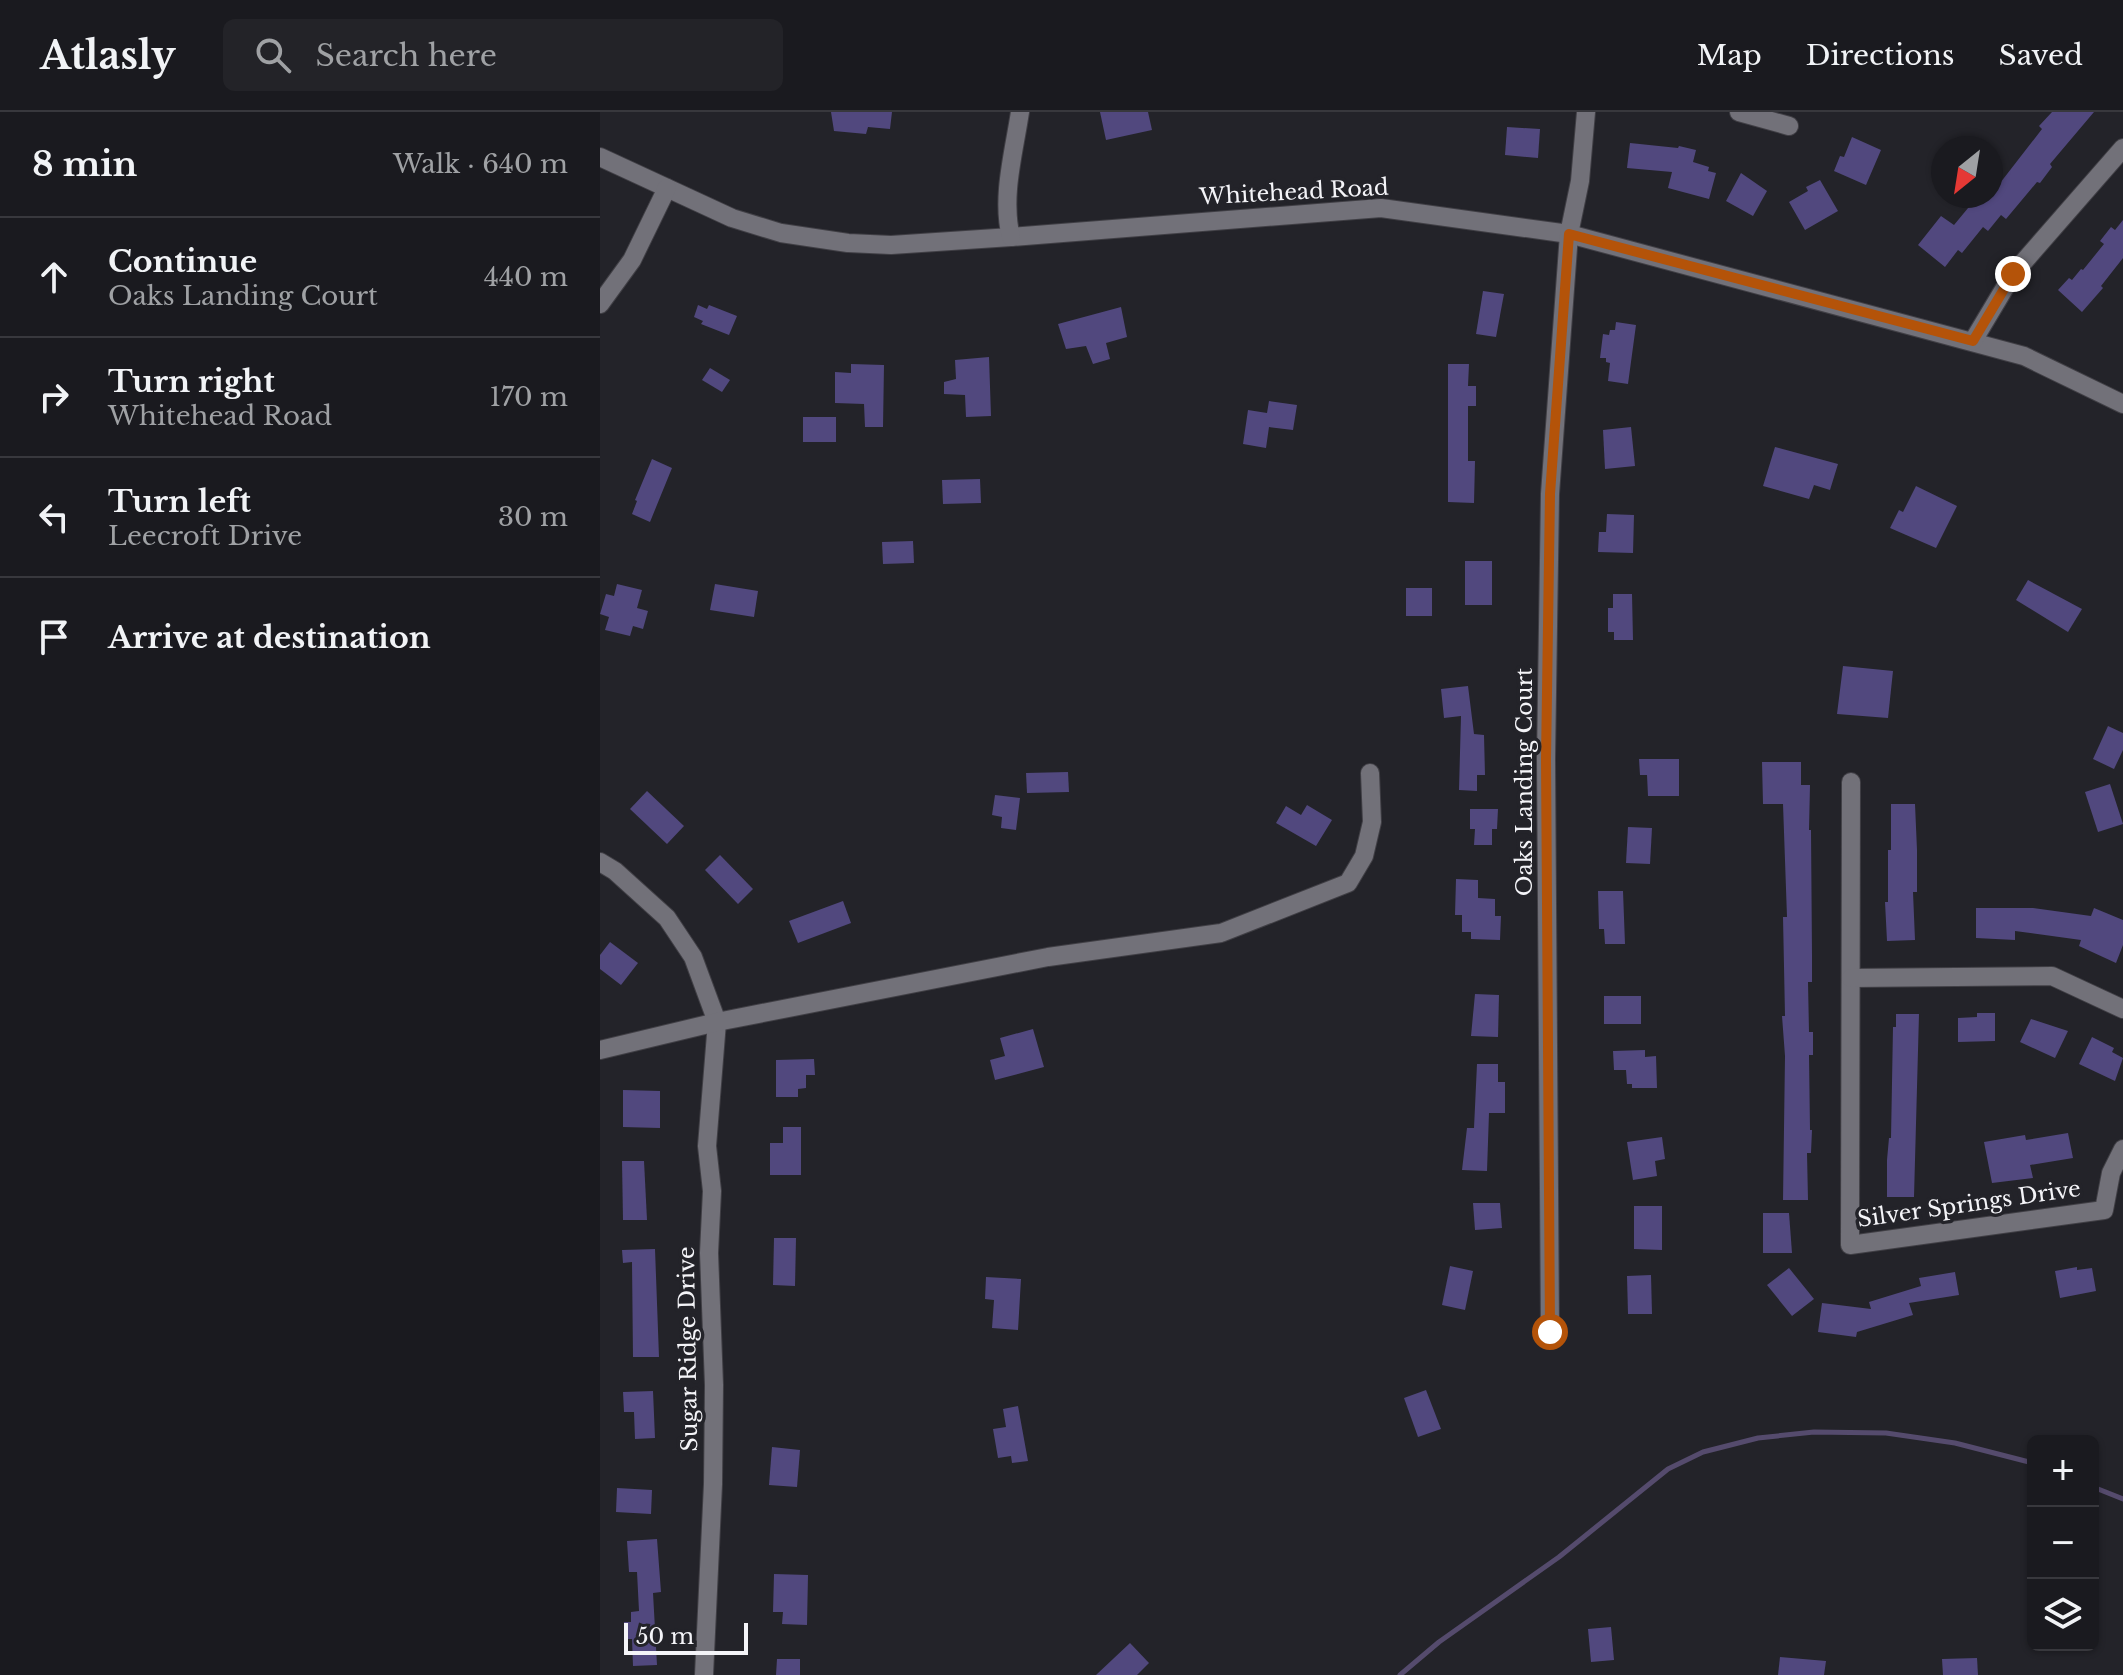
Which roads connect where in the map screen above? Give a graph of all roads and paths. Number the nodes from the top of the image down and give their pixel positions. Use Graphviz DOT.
graph roads {
  1 [pos="1020,112"];
  2 [pos="1586,112"];
  3 [pos="1739,112"];
  4 [pos="1789,126"];
  5 [pos="2123,148"];
  6 [pos="600,157"];
  7 [pos="667,188"];
  8 [pos="1569,234"];
  9 [pos="1011,237"];
  10 [pos="600,304"];
  11 [pos="1973,341"];
  12 [pos="2123,404"];
  13 [pos="1370,773"];
  14 [pos="1851,782"];
  15 [pos="600,862"];
  16 [pos="1851,978"];
  17 [pos="2123,1009"];
  18 [pos="717,1022"];
  19 [pos="600,1050"];
  20 [pos="2123,1149"];
  21 [pos="1550,1332"];
  22 [pos="704,1675"];
  1 -- 9 [label="street"];
  2 -- 8 [label="street, Oaks Landing Court"];
  3 -- 4 [label="street"];
  5 -- 11 [label="street"];
  6 -- 7 [label="street, Whitehead Road"];
  7 -- 9 [label="street, Whitehead Road"];
  7 -- 10 [label="street"];
  8 -- 9 [label="street, Whitehead Road"];
  8 -- 11 [label="street, Whitehead Road"];
  8 -- 21 [label="street, Oaks Landing Court"];
  11 -- 12 [label="street, Whitehead Road"];
  13 -- 18 [label="street"];
  14 -- 16 [label="street, Silver Springs Drive"];
  15 -- 18 [label="street"];
  16 -- 17 [label="street"];
  16 -- 20 [label="street, Silver Springs Drive"];
  18 -- 19 [label="street"];
  18 -- 22 [label="street, Sugar Ridge Drive"];
}
